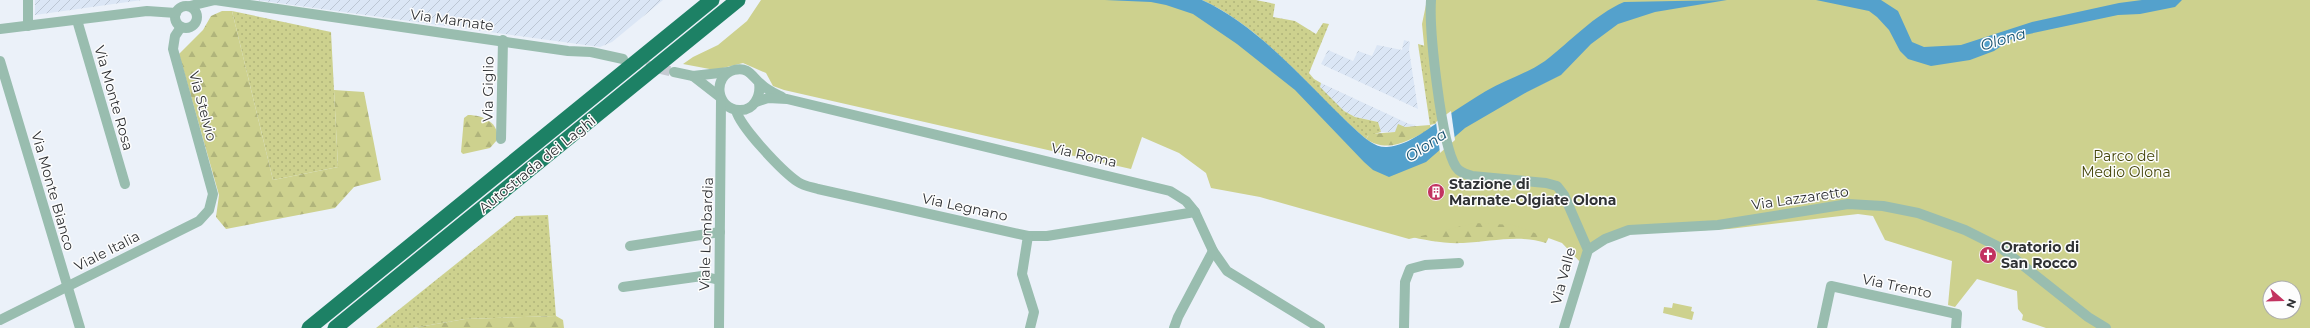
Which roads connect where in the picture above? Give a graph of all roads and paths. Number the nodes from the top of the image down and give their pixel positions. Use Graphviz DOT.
graph roads {
  1 [pos="28,0"];
  2 [pos="712,0"];
  3 [pos="738,0"];
  4 [pos="1431,0"];
  5 [pos="190,6"];
  6 [pos="176,13"];
  7 [pos="77,20"];
  8 [pos="28,26"];
  9 [pos="181,27"];
  10 [pos="0,29"];
  11 [pos="503,40"];
  12 [pos="0,61"];
  13 [pos="622,61"];
  14 [pos="674,72"];
  15 [pos="728,72"];
  16 [pos="693,76"];
  17 [pos="759,83"];
  18 [pos="721,98"];
  19 [pos="787,99"];
  20 [pos="752,105"];
  21 [pos="736,110"];
  22 [pos="751,134"];
  23 [pos="501,139"];
  24 [pos="722,140"];
  25 [pos="125,184"];
  26 [pos="213,194"];
  27 [pos="1196,212"];
  28 [pos="720,232"];
  29 [pos="1028,236"];
  30 [pos="630,246"];
  31 [pos="1588,250"];
  32 [pos="1213,251"];
  33 [pos="1459,263"];
  34 [pos="719,280"];
  35 [pos="67,287"];
  36 [pos="623,287"];
  37 [pos="0,320"];
  38 [pos="80,328"];
  39 [pos="309,328"];
  40 [pos="335,328"];
  41 [pos="719,328"];
  42 [pos="1030,328"];
  43 [pos="1174,328"];
  44 [pos="1320,328"];
  45 [pos="1404,328"];
  46 [pos="1564,328"];
  47 [pos="1822,328"];
  48 [pos="1956,328"];
  49 [pos="2106,328"];
  1 -- 8 [label="street"];
  2 -- 39 [label="highway, Autostrada dei Laghi"];
  3 -- 40 [label="highway, Autostrada dei Laghi"];
  4 -- 31 [label="street, Via Valle"];
  5 -- 6 [label="street, Via Marnate"];
  5 -- 9 [label="street"];
  5 -- 11 [label="street, Via Marnate"];
  6 -- 7 [label="street"];
  6 -- 9 [label="street"];
  7 -- 8 [label="street"];
  7 -- 25 [label="street, Via Monte Rosa"];
  8 -- 10 [label="street"];
  9 -- 26 [label="street, Via Stelvio"];
  11 -- 13 [label="street, Via Marnate"];
  11 -- 23 [label="street, Via Giglio"];
  12 -- 35 [label="street, Via Monte Bianco"];
  14 -- 16 [label="street"];
  15 -- 16 [label="street"];
  15 -- 17 [label="street, Via Roma"];
  15 -- 18 [label="street"];
  16 -- 18 [label="street"];
  17 -- 19 [label="street, Via Roma"];
  17 -- 20 [label="street"];
  18 -- 21 [label="street"];
  18 -- 24 [label="street, Viale Lombardia"];
  19 -- 20 [label="street, Via Roma"];
  19 -- 27 [label="street, Via Roma"];
  20 -- 21 [label="street, Via Roma"];
  20 -- 22 [label="street, Via Legnano"];
  21 -- 22 [label="street, Via Legnano"];
  21 -- 24 [label="street, Viale Lombardia"];
  22 -- 29 [label="street, Via Legnano"];
  24 -- 28 [label="street, Viale Lombardia"];
  26 -- 35 [label="street, Viale Italia"];
  27 -- 29 [label="street, Via Legnano"];
  27 -- 32 [label="street, Via Roma"];
  28 -- 30 [label="street"];
  28 -- 34 [label="street, Viale Lombardia"];
  29 -- 42 [label="street"];
  31 -- 46 [label="street, Via Valle"];
  31 -- 49 [label="street, Via Lazzaretto"];
  32 -- 43 [label="street"];
  32 -- 44 [label="street, Via Roma"];
  33 -- 45 [label="street"];
  34 -- 36 [label="street"];
  34 -- 41 [label="street, Viale Lombardia"];
  35 -- 37 [label="street, Viale Italia"];
  35 -- 38 [label="street, Via Monte Bianco"];
  47 -- 48 [label="street, Via Trento"];
}
